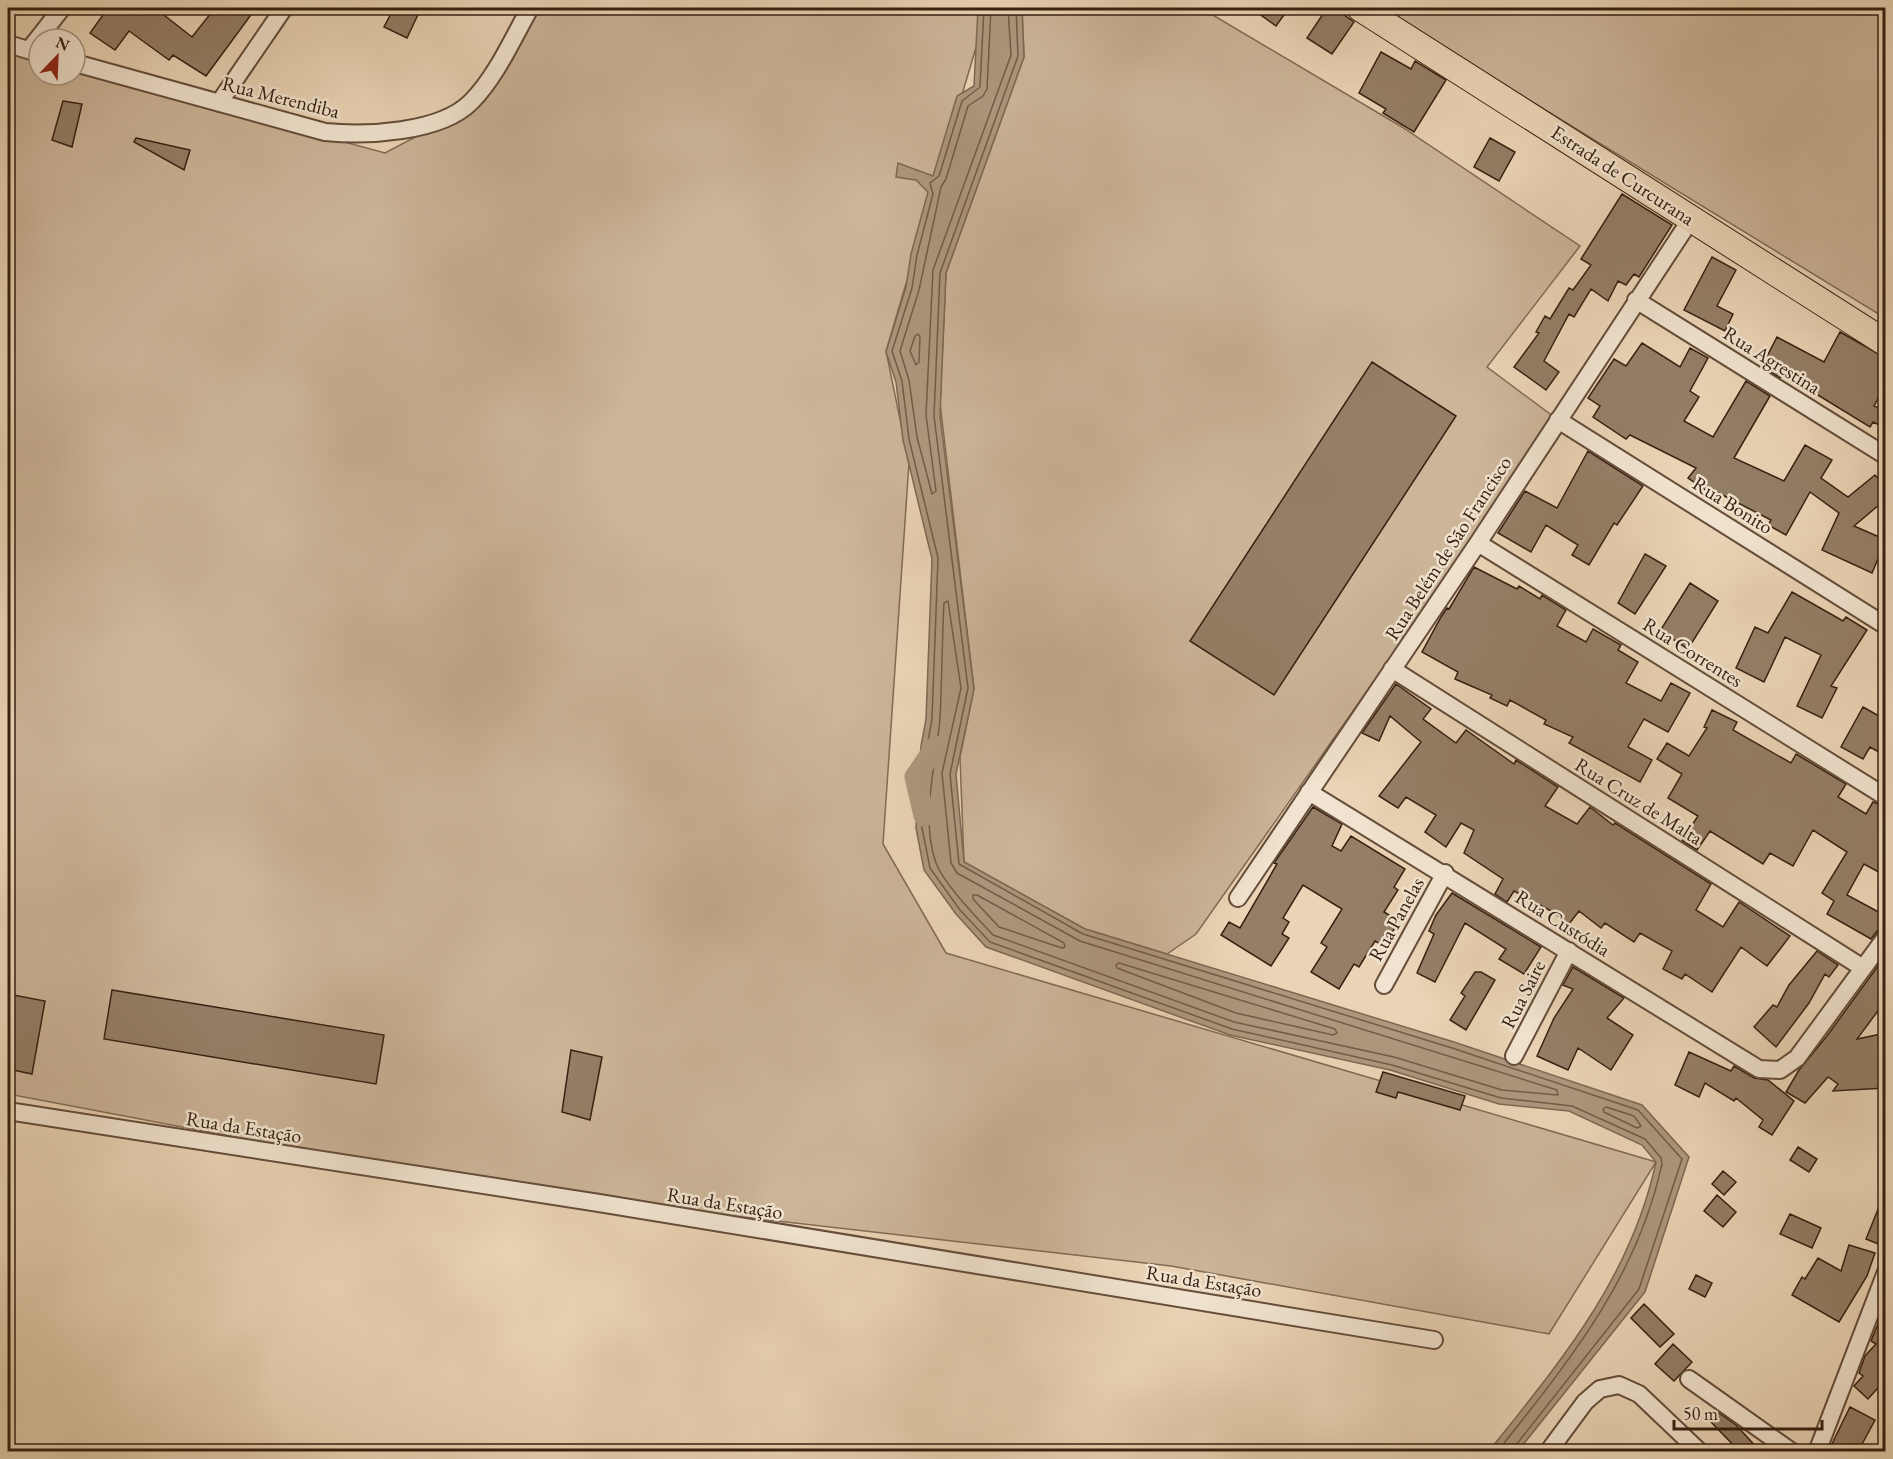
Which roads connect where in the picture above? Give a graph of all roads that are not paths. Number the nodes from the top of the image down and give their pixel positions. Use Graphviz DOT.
graph roads {
  1 [pos="62,8"];
  2 [pos="284,8"];
  3 [pos="531,8"];
  4 [pos="1360,8"];
  5 [pos="50,27"];
  6 [pos="8,44"];
  7 [pos="27,50"];
  8 [pos="87,66"];
  9 [pos="219,103"];
  10 [pos="1691,219"];
  11 [pos="1636,300"];
  12 [pos="1886,343"];
  13 [pos="1558,420"];
  14 [pos="1886,456"];
  15 [pos="1478,543"];
  16 [pos="1886,626"];
  17 [pos="1392,669"];
  18 [pos="1309,792"];
  19 [pos="1886,797"];
  20 [pos="1445,873"];
  21 [pos="1238,898"];
  22 [pos="1886,936"];
  23 [pos="1569,951"];
  24 [pos="1863,968"];
  25 [pos="1384,985"];
  26 [pos="1514,1056"];
  27 [pos="8,1111"];
  28 [pos="1886,1272"];
  29 [pos="1879,1310"];
  30 [pos="1434,1340"];
  31 [pos="1689,1379"];
  32 [pos="1548,1452"];
  33 [pos="1700,1452"];
  34 [pos="1792,1452"];
  35 [pos="1817,1452"];
  1 -- 5 [label="street"];
  2 -- 9 [label="street"];
  3 -- 9 [label="street, Rua Merendiba"];
  4 -- 10 [label="main road, Estrada de Curcurana"];
  6 -- 7 [label="street"];
  8 -- 9 [label="street, Rua Merendiba"];
  10 -- 11 [label="street, Rua Belém de São Francisco"];
  10 -- 12 [label="main road, Estrada de Curcurana"];
  11 -- 13 [label="street, Rua Belém de São Francisco"];
  11 -- 14 [label="street, Rua Agrestina"];
  13 -- 15 [label="street, Rua Belém de São Francisco"];
  13 -- 16 [label="street, Rua Bonito"];
  15 -- 17 [label="street, Rua Belém de São Francisco"];
  15 -- 19 [label="street, Rua Correntes"];
  17 -- 18 [label="street, Rua Belém de São Francisco"];
  17 -- 24 [label="street, Rua Cruz de Malta"];
  18 -- 20 [label="street, Rua Custódia"];
  18 -- 21 [label="street, Rua Belém de São Francisco"];
  20 -- 23 [label="street, Rua Custódia"];
  20 -- 25 [label="street, Rua Panelas"];
  22 -- 24 [label="street"];
  23 -- 24 [label="street, Rua Custódia"];
  23 -- 26 [label="street, Rua Saire"];
  27 -- 30 [label="street, Rua da Estação"];
  28 -- 29 [label="street"];
  29 -- 35 [label="street"];
  31 -- 34 [label="street"];
  32 -- 33 [label="street"];
}
